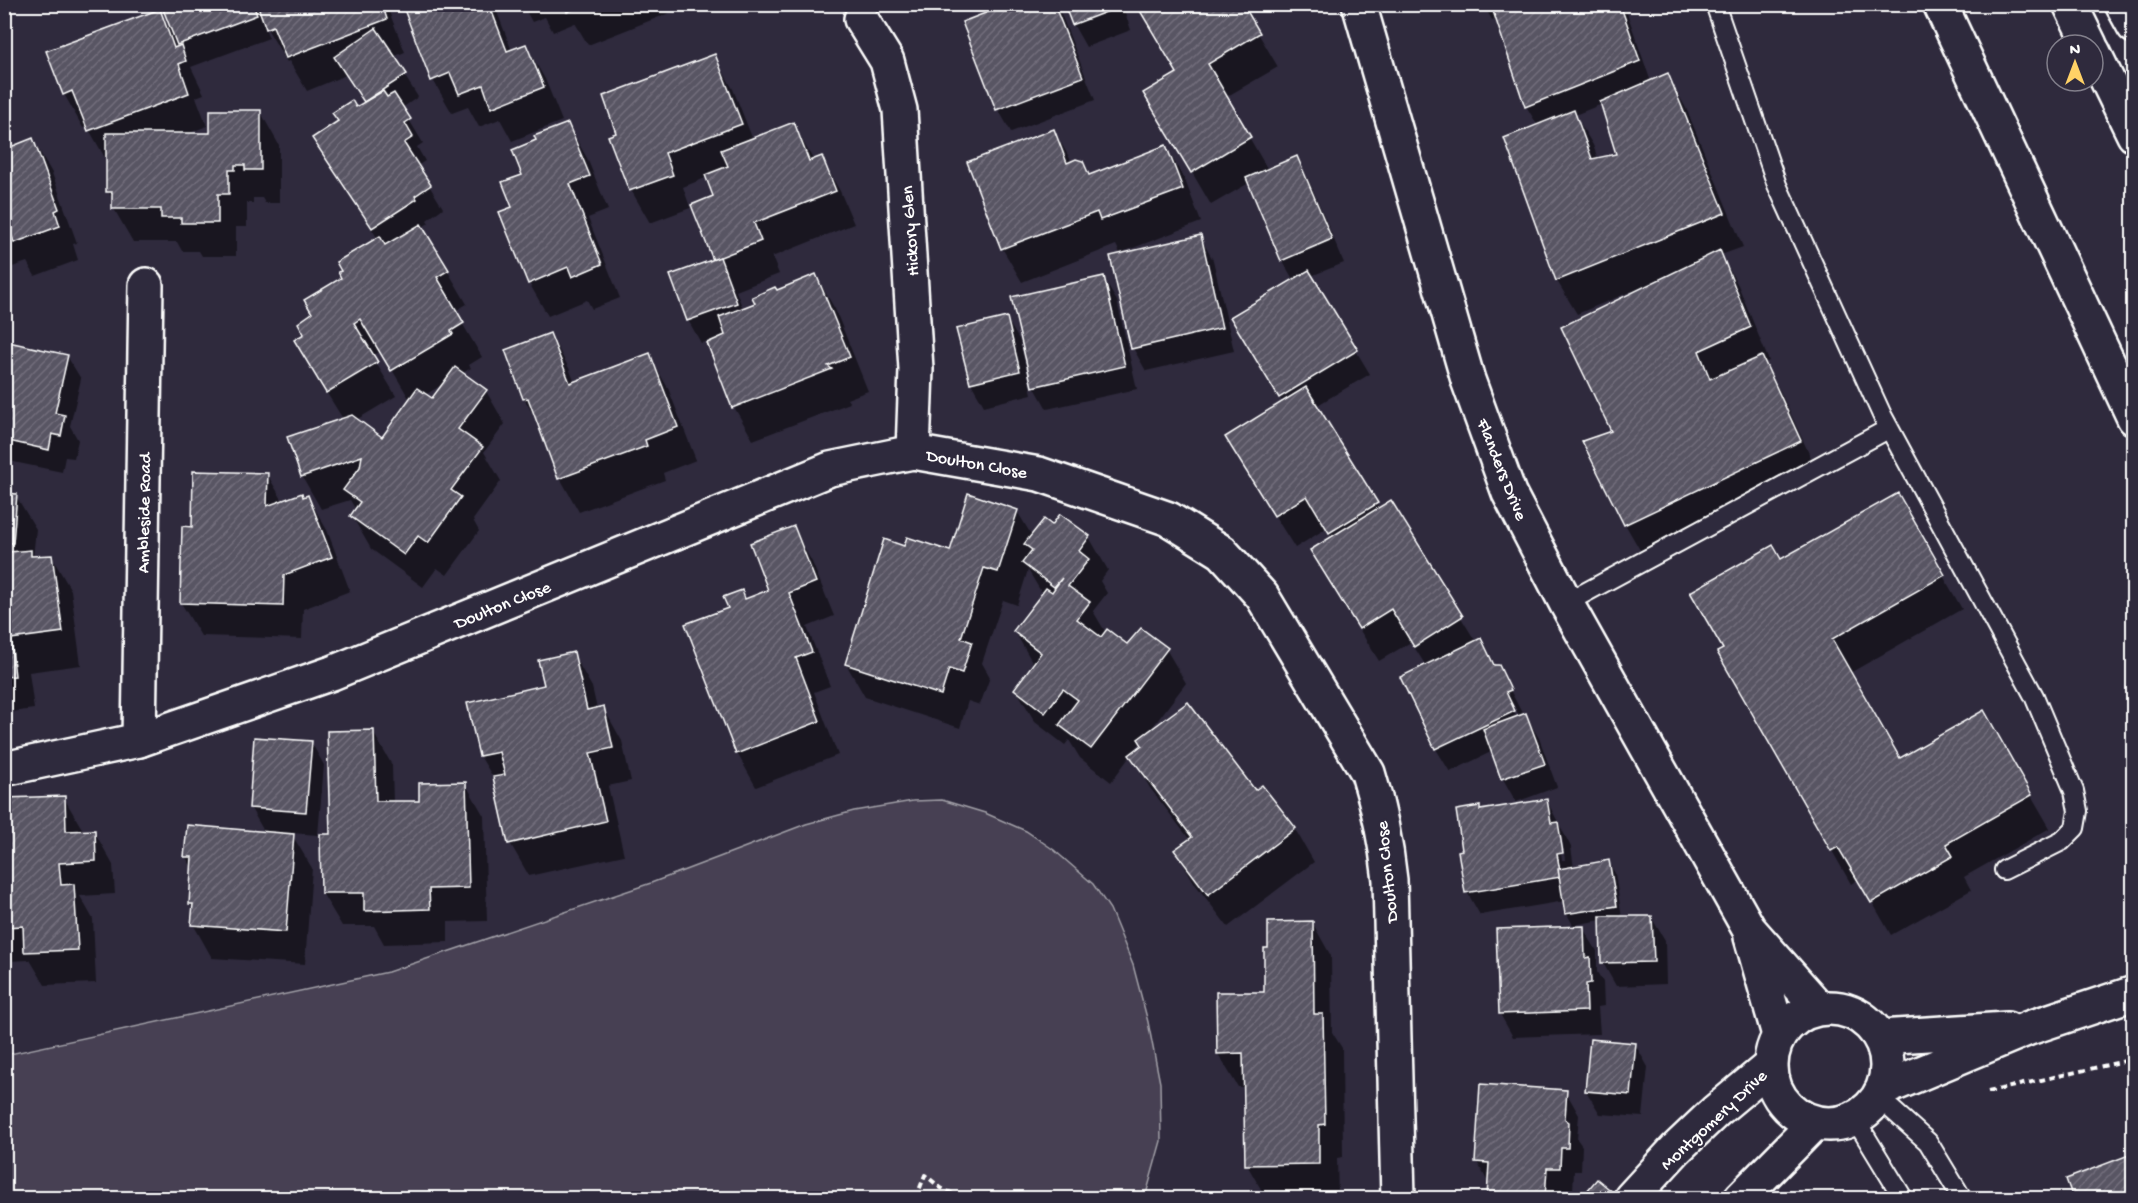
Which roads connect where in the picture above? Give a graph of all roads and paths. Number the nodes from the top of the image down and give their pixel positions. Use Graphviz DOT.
graph roads {
  1 [pos="1359,4"];
  2 [pos="1715,4"];
  3 [pos="1940,4"];
  4 [pos="2070,4"];
  5 [pos="2122,4"];
  6 [pos="861,19"];
  7 [pos="2133,26"];
  8 [pos="2084,33"];
  9 [pos="2105,76"];
  10 [pos="2133,135"];
  11 [pos="146,285"];
  12 [pos="2133,418"];
  13 [pos="1888,429"];
  14 [pos="913,452"];
  15 [pos="1566,603"];
  16 [pos="139,740"];
  17 [pos="4,769"];
  18 [pos="2004,870"];
  19 [pos="1749,929"];
  20 [pos="2133,993"];
  21 [pos="1819,1008"];
  22 [pos="2030,1028"];
  23 [pos="1880,1037"];
  24 [pos="1774,1050"];
  25 [pos="1872,1102"];
  26 [pos="1815,1123"];
  27 [pos="1398,1196"];
  28 [pos="916,1198"];
  29 [pos="961,1198"];
  30 [pos="1294,1198"];
  31 [pos="1631,1198"];
  32 [pos="1741,1198"];
  33 [pos="1903,1198"];
  34 [pos="1962,1198"];
  1 -- 15 [label="main road, Flanders Drive"];
  2 -- 13 [label="lane"];
  3 -- 12 [label="main road"];
  4 -- 8 [label="main road"];
  5 -- 7 [label="main road"];
  6 -- 14 [label="main road, Hickory Glen"];
  9 -- 10 [label="main road"];
  11 -- 16 [label="main road, Ambleside Road"];
  13 -- 15 [label="lane"];
  13 -- 18 [label="lane"];
  14 -- 16 [label="main road, Doulton Close"];
  14 -- 27 [label="main road, Doulton Close"];
  15 -- 19 [label="main road, Flanders Drive"];
  16 -- 17 [label="main road, Doulton Close"];
  19 -- 21 [label="main road, Flanders Drive"];
  19 -- 24 [label="main road, Flanders Drive"];
  20 -- 22 [label="main road"];
  21 -- 23 [label="main road"];
  21 -- 24 [label="main road"];
  22 -- 23 [label="main road"];
  22 -- 25 [label="main road"];
  23 -- 25 [label="main road"];
  24 -- 26 [label="main road"];
  24 -- 31 [label="main road, Montgomery Drive"];
  25 -- 26 [label="main road"];
  25 -- 33 [label="lane"];
  25 -- 34 [label="lane"];
  26 -- 32 [label="main road"];
  27 -- 30 [label="path"];
  28 -- 29 [label="path"];
}
